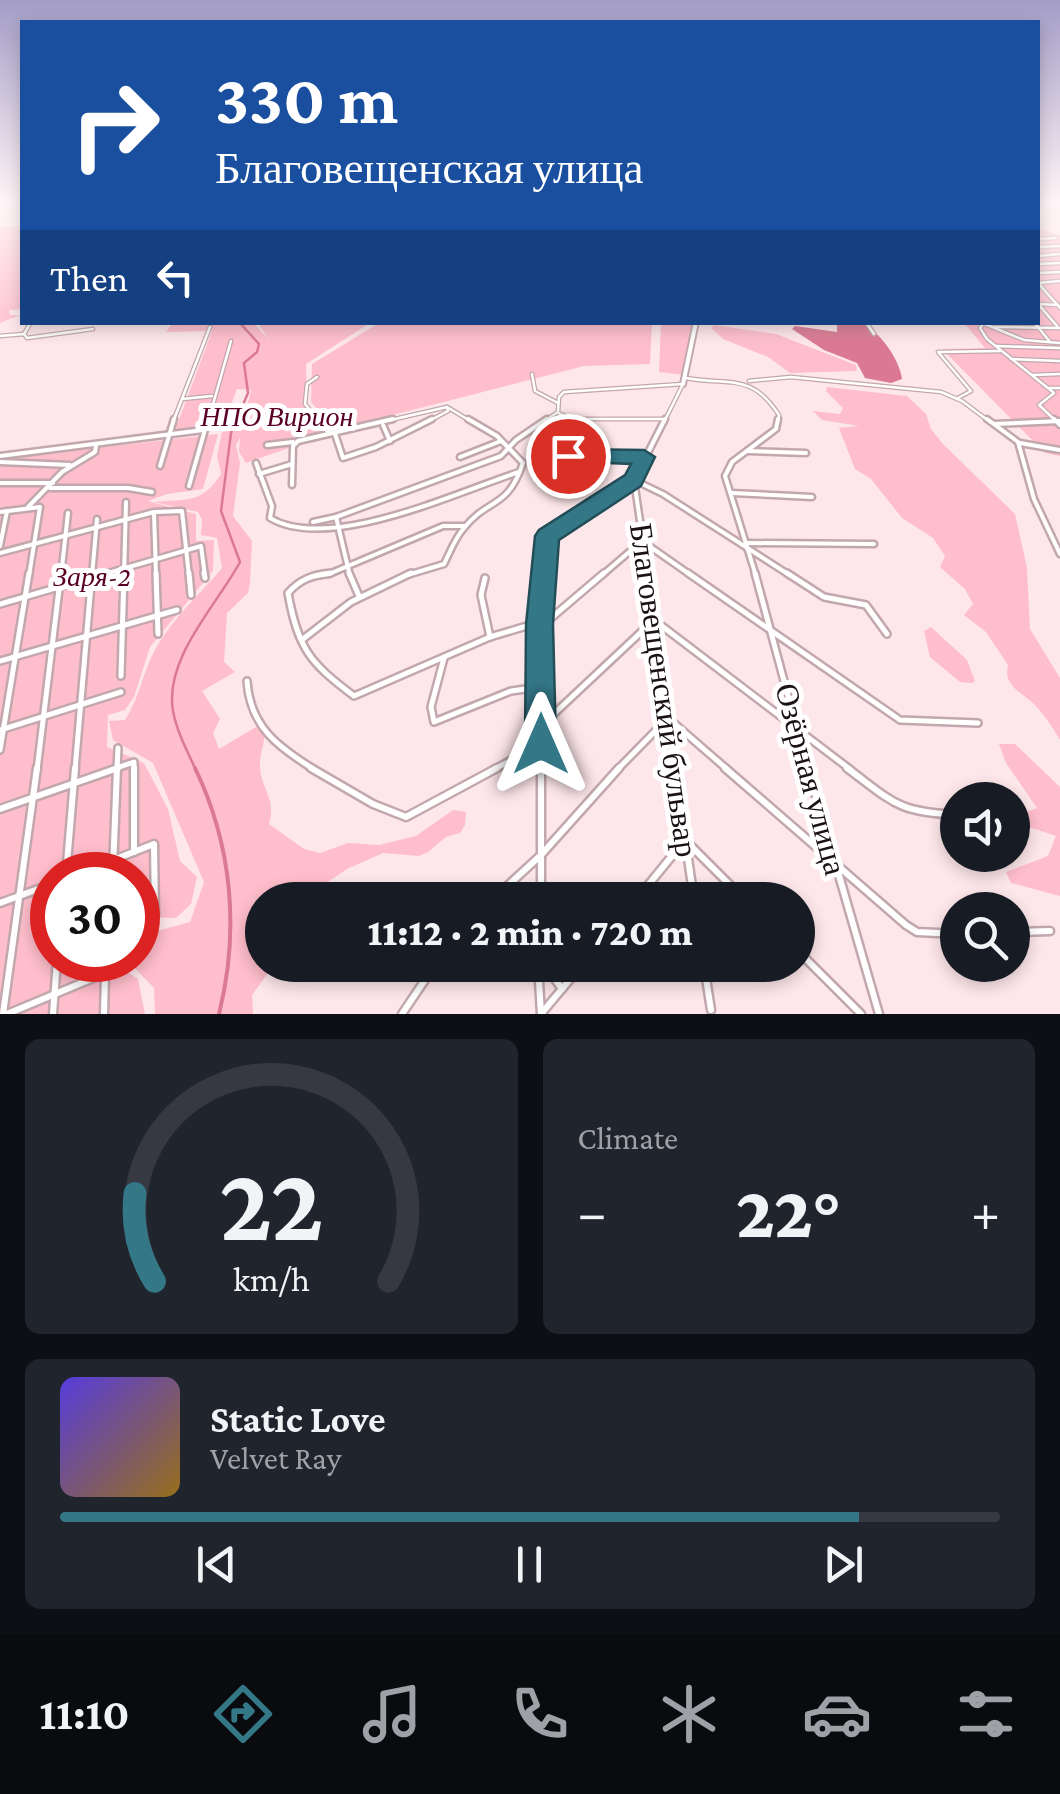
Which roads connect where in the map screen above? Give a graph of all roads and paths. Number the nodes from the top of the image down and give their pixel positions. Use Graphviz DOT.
graph roads {
  1 [pos="1057,282"];
  2 [pos="1040,285"];
  3 [pos="1060,288"];
  4 [pos="1040,306"];
  5 [pos="1059,306"];
  6 [pos="29,325"];
  7 [pos="695,325"];
  8 [pos="868,325"];
  9 [pos="982,325"];
  10 [pos="986,325"];
  11 [pos="997,325"];
  12 [pos="1016,325"];
  13 [pos="1036,325"];
  14 [pos="210,327"];
  15 [pos="991,327"];
  16 [pos="1038,328"];
  17 [pos="1059,329"];
  18 [pos="93,330"];
  19 [pos="24,334"];
  20 [pos="874,334"];
  21 [pos="0,336"];
  22 [pos="231,341"];
  23 [pos="1050,342"];
  24 [pos="996,346"];
  25 [pos="1060,346"];
  26 [pos="1002,351"];
  27 [pos="1012,359"];
  28 [pos="1060,360"];
  29 [pos="532,374"];
  30 [pos="1060,374"];
  31 [pos="1032,375"];
  32 [pos="317,378"];
  33 [pos="684,381"];
  34 [pos="748,381"];
  35 [pos="1050,388"];
  36 [pos="1060,388"];
  37 [pos="214,396"];
  38 [pos="182,398"];
  39 [pos="958,398"];
  40 [pos="558,403"];
  41 [pos="447,407"];
  42 [pos="558,412"];
  43 [pos="666,419"];
  44 [pos="1059,422"];
  45 [pos="383,424"];
  46 [pos="994,424"];
  47 [pos="203,430"];
  48 [pos="168,434"];
  49 [pos="332,434"];
  50 [pos="390,441"];
  51 [pos="501,441"];
  52 [pos="293,442"];
  53 [pos="1018,442"];
  54 [pos="267,445"];
  55 [pos="96,446"];
  56 [pos="510,448"];
  57 [pos="747,450"];
  58 [pos="1060,450"];
  59 [pos="806,453"];
  60 [pos="644,457"];
  61 [pos="460,458"];
  62 [pos="0,459"];
  63 [pos="256,463"];
  64 [pos="292,464"];
  65 [pos="72,465"];
  66 [pos="160,466"];
  67 [pos="521,471"];
  68 [pos="259,474"];
  69 [pos="562,476"];
  70 [pos="634,480"];
  71 [pos="0,483"];
  72 [pos="292,485"];
  73 [pos="52,486"];
  74 [pos="190,486"];
  75 [pos="152,492"];
  76 [pos="731,494"];
  77 [pos="812,496"];
  78 [pos="126,502"];
  79 [pos="26,509"];
  80 [pos="3,512"];
  81 [pos="154,512"];
  82 [pos="68,513"];
  83 [pos="339,516"];
  84 [pos="97,519"];
  85 [pos="126,520"];
  86 [pos="313,522"];
  87 [pos="465,526"];
  88 [pos="96,528"];
  89 [pos="339,529"];
  90 [pos="66,536"];
  91 [pos="642,541"];
  92 [pos="34,544"];
  93 [pos="874,544"];
  94 [pos="0,546"];
  95 [pos="748,546"];
  96 [pos="186,551"];
  97 [pos="0,554"];
  98 [pos="1060,554"];
  99 [pos="155,560"];
  100 [pos="346,565"];
  101 [pos="124,569"];
  102 [pos="92,577"];
  103 [pos="205,578"];
  104 [pos="484,578"];
  105 [pos="60,587"];
  106 [pos="27,596"];
  107 [pos="192,596"];
  108 [pos="360,596"];
  109 [pos="0,604"];
  110 [pos="177,610"];
  111 [pos="157,615"];
  112 [pos="654,620"];
  113 [pos="124,624"];
  114 [pos="540,624"];
  115 [pos="770,630"];
  116 [pos="158,634"];
  117 [pos="887,634"];
  118 [pos="89,635"];
  119 [pos="490,636"];
  120 [pos="303,639"];
  121 [pos="54,646"];
  122 [pos="16,656"];
  123 [pos="444,656"];
  124 [pos="0,662"];
  125 [pos="121,676"];
  126 [pos="246,681"];
  127 [pos="540,686"];
  128 [pos="121,692"];
  129 [pos="82,704"];
  130 [pos="44,715"];
  131 [pos="668,718"];
  132 [pos="978,723"];
  133 [pos="542,726"];
  134 [pos="2,729"];
  135 [pos="799,732"];
  136 [pos="541,744"];
  137 [pos="118,748"];
  138 [pos="0,750"];
  139 [pos="115,769"];
  140 [pos="75,783"];
  141 [pos="34,797"];
  142 [pos="0,808"];
  143 [pos="940,813"];
  144 [pos="406,817"];
  145 [pos="685,840"];
  146 [pos="68,852"];
  147 [pos="111,852"];
  148 [pos="134,852"];
  149 [pos="154,852"];
  150 [pos="542,854"];
  151 [pos="832,858"];
  152 [pos="512,882"];
  153 [pos="541,882"];
  154 [pos="651,882"];
  155 [pos="691,882"];
  156 [pos="728,882"];
  157 [pos="30,892"];
  158 [pos="19,896"];
  159 [pos="0,903"];
  160 [pos="1050,931"];
  161 [pos="1030,932"];
  162 [pos="940,933"];
  163 [pos="815,968"];
  164 [pos="55,982"];
  165 [pos="85,982"];
  166 [pos="105,982"];
  167 [pos="424,982"];
  168 [pos="542,982"];
  169 [pos="556,982"];
  170 [pos="568,982"];
  171 [pos="706,982"];
  172 [pos="562,990"];
  173 [pos="54,996"];
  174 [pos="711,1013"];
  175 [pos="5,1014"];
  176 [pos="53,1014"];
  177 [pos="104,1014"];
  178 [pos="402,1014"];
  179 [pos="541,1014"];
  180 [pos="861,1014"];
  181 [pos="879,1014"];
  1 -- 3 [label="street"];
  2 -- 5 [label="street"];
  4 -- 17 [label="street"];
  6 -- 19 [label="street"];
  7 -- 33 [label="street"];
  8 -- 20 [label="street"];
  9 -- 24 [label="street"];
  10 -- 15 [label="street"];
  11 -- 12 [label="street"];
  11 -- 15 [label="street"];
  12 -- 16 [label="street"];
  13 -- 16 [label="street"];
  14 -- 38 [label="street"];
  15 -- 23 [label="street"];
  16 -- 17 [label="street"];
  16 -- 23 [label="street"];
  18 -- 19 [label="street"];
  19 -- 21 [label="street"];
  22 -- 37 [label="street"];
  23 -- 25 [label="street"];
  24 -- 25 [label="street"];
  24 -- 26 [label="street"];
  26 -- 27 [label="street"];
  26 -- 39 [label="street"];
  27 -- 28 [label="street"];
  27 -- 31 [label="street"];
  29 -- 40 [label="street"];
  30 -- 31 [label="street"];
  31 -- 35 [label="street"];
  32 -- 49 [label="street"];
  33 -- 34 [label="street"];
  33 -- 40 [label="street"];
  33 -- 43 [label="street"];
  34 -- 39 [label="street"];
  34 -- 57 [label="street"];
  35 -- 36 [label="street"];
  35 -- 44 [label="street"];
  37 -- 38 [label="street"];
  37 -- 47 [label="street"];
  38 -- 48 [label="street"];
  39 -- 46 [label="street"];
  40 -- 42 [label="street"];
  41 -- 45 [label="street"];
  41 -- 50 [label="street"];
  41 -- 51 [label="street"];
  42 -- 43 [label="street"];
  42 -- 56 [label="street"];
  43 -- 60 [label="street"];
  44 -- 46 [label="street"];
  45 -- 49 [label="street"];
  45 -- 50 [label="street"];
  46 -- 53 [label="street"];
  47 -- 48 [label="street"];
  47 -- 74 [label="street"];
  48 -- 55 [label="street"];
  48 -- 66 [label="street"];
  49 -- 50 [label="street"];
  49 -- 64 [label="street"];
  51 -- 56 [label="street"];
  51 -- 61 [label="street"];
  52 -- 54 [label="street"];
  53 -- 58 [label="street"];
  53 -- 98 [label="street"];
  55 -- 62 [label="street"];
  55 -- 65 [label="street"];
  56 -- 67 [label="street"];
  56 -- 83 [label="street"];
  57 -- 59 [label="street"];
  57 -- 76 [label="street"];
  60 -- 69 [label="street"];
  60 -- 70 [label="street"];
  62 -- 65 [label="street"];
  63 -- 68 [label="street"];
  64 -- 68 [label="street"];
  64 -- 72 [label="street"];
  65 -- 73 [label="street"];
  67 -- 87 [label="street"];
  67 -- 89 [label="street"];
  68 -- 89 [label="street"];
  70 -- 91 [label="street, Благовещенский бульвар"];
  70 -- 95 [label="street"];
  70 -- 114 [label="street"];
  71 -- 73 [label="street"];
  73 -- 75 [label="street"];
  73 -- 79 [label="street"];
  76 -- 77 [label="street"];
  76 -- 95 [label="street, Озёрная улица"];
  78 -- 85 [label="street"];
  79 -- 80 [label="street"];
  79 -- 92 [label="street"];
  80 -- 94 [label="street"];
  81 -- 85 [label="street"];
  81 -- 96 [label="street"];
  81 -- 99 [label="street"];
  82 -- 90 [label="street"];
  83 -- 86 [label="street"];
  83 -- 89 [label="street"];
  84 -- 88 [label="street"];
  85 -- 88 [label="street"];
  85 -- 101 [label="street"];
  87 -- 100 [label="street"];
  87 -- 108 [label="street"];
  88 -- 90 [label="street"];
  88 -- 102 [label="street"];
  89 -- 100 [label="street"];
  90 -- 92 [label="street"];
  90 -- 105 [label="street"];
  91 -- 112 [label="street, Благовещенский бульвар"];
  91 -- 114 [label="street"];
  91 -- 115 [label="street"];
  92 -- 97 [label="street"];
  92 -- 106 [label="street"];
  93 -- 95 [label="street"];
  95 -- 115 [label="street, Озёрная улица"];
  95 -- 117 [label="street"];
  96 -- 99 [label="street"];
  96 -- 103 [label="street"];
  96 -- 107 [label="street"];
  99 -- 101 [label="street"];
  99 -- 111 [label="street"];
  100 -- 108 [label="street"];
  100 -- 120 [label="street"];
  101 -- 102 [label="street"];
  101 -- 113 [label="street"];
  102 -- 105 [label="street"];
  102 -- 118 [label="street"];
  104 -- 119 [label="street"];
  105 -- 106 [label="street"];
  105 -- 121 [label="street"];
  106 -- 109 [label="street"];
  106 -- 122 [label="street"];
  108 -- 120 [label="street"];
  110 -- 111 [label="street"];
  111 -- 113 [label="street"];
  111 -- 116 [label="street"];
  112 -- 131 [label="street, Благовещенский бульвар"];
  112 -- 133 [label="street"];
  112 -- 135 [label="street"];
  113 -- 118 [label="street"];
  113 -- 125 [label="street"];
  114 -- 119 [label="street"];
  114 -- 127 [label="street"];
  115 -- 132 [label="street"];
  115 -- 135 [label="street, Озёрная улица"];
  118 -- 121 [label="street"];
  118 -- 129 [label="street"];
  119 -- 123 [label="street"];
  120 -- 123 [label="street"];
  121 -- 122 [label="street"];
  121 -- 130 [label="street"];
  122 -- 124 [label="street"];
  122 -- 134 [label="street"];
  123 -- 127 [label="street"];
  126 -- 144 [label="street"];
  127 -- 133 [label="street"];
  128 -- 129 [label="street"];
  129 -- 130 [label="street"];
  129 -- 140 [label="street"];
  130 -- 134 [label="street"];
  130 -- 141 [label="street"];
  131 -- 145 [label="street, Благовещенский бульвар"];
  131 -- 150 [label="street"];
  131 -- 151 [label="street"];
  133 -- 136 [label="street"];
  134 -- 138 [label="street"];
  135 -- 143 [label="street"];
  135 -- 151 [label="street, Озёрная улица"];
  136 -- 144 [label="street"];
  136 -- 150 [label="street"];
  137 -- 139 [label="street"];
  139 -- 140 [label="street"];
  139 -- 147 [label="street"];
  139 -- 148 [label="street"];
  140 -- 141 [label="street"];
  140 -- 146 [label="street"];
  141 -- 142 [label="street"];
  141 -- 158 [label="street"];
  145 -- 154 [label="street"];
  145 -- 155 [label="street, Благовещенский бульвар"];
  145 -- 156 [label="street"];
  148 -- 149 [label="street"];
  150 -- 152 [label="street"];
  150 -- 153 [label="street"];
  151 -- 162 [label="street"];
  151 -- 181 [label="street, Озёрная улица"];
  157 -- 158 [label="street"];
  158 -- 159 [label="street"];
  158 -- 175 [label="street"];
  160 -- 161 [label="street"];
  163 -- 180 [label="street"];
  164 -- 173 [label="street"];
  165 -- 173 [label="street"];
  166 -- 177 [label="street"];
  167 -- 178 [label="street"];
  168 -- 179 [label="street"];
  169 -- 172 [label="street"];
  170 -- 172 [label="street"];
  171 -- 174 [label="street"];
  172 -- 179 [label="street"];
  173 -- 175 [label="street"];
  173 -- 176 [label="street"];
}
